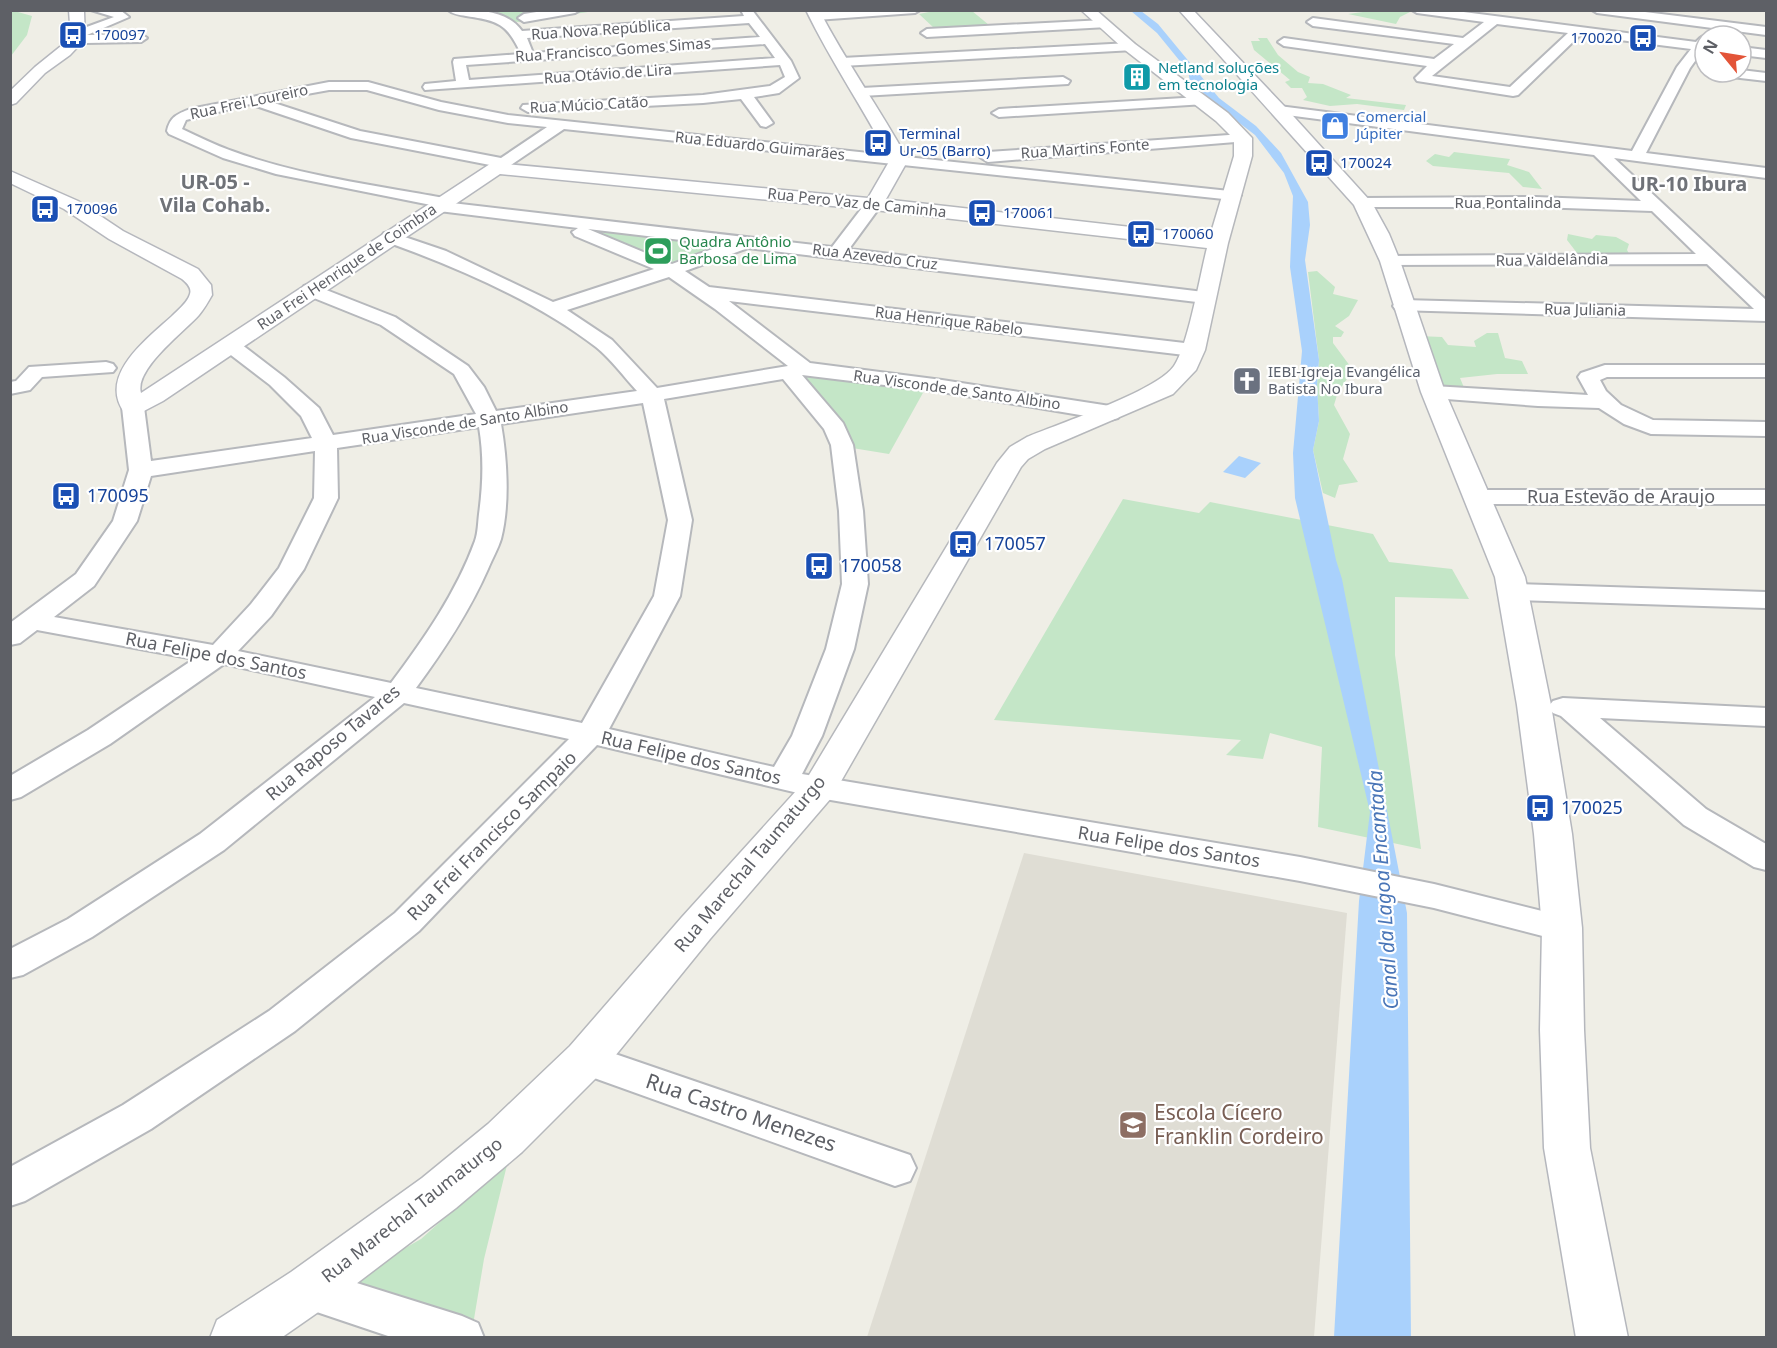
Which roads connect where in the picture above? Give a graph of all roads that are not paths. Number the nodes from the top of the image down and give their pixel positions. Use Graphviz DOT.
graph roads {
  1 [pos="75,10"];
  2 [pos="96,10"];
  3 [pos="453,10"];
  4 [pos="575,10"];
  5 [pos="915,10"];
  6 [pos="1087,10"];
  7 [pos="1185,10"];
  8 [pos="1417,10"];
  9 [pos="1597,10"];
  10 [pos="1726,10"];
  11 [pos="908,11"];
  12 [pos="814,13"];
  13 [pos="1337,13"];
  14 [pos="750,15"];
  15 [pos="992,17"];
  16 [pos="507,20"];
  17 [pos="1494,20"];
  18 [pos="1104,24"];
  19 [pos="1702,24"];
  20 [pos="1718,24"];
  21 [pos="1004,29"];
  22 [pos="1577,31"];
  23 [pos="927,33"];
  24 [pos="521,35"];
  25 [pos="78,37"];
  26 [pos="141,38"];
  27 [pos="768,40"];
  28 [pos="1693,41"];
  29 [pos="1284,42"];
  30 [pos="1466,42"];
  31 [pos="1130,47"];
  32 [pos="1032,53"];
  33 [pos="528,56"];
  34 [pos="951,57"];
  35 [pos="785,61"];
  36 [pos="1693,61"];
  37 [pos="842,62"];
  38 [pos="1437,63"];
  39 [pos="463,85"];
  40 [pos="362,86"];
  41 [pos="967,86"];
  42 [pos="430,87"];
  43 [pos="1071,87"];
  44 [pos="862,92"];
  45 [pos="750,94"];
  46 [pos="10,100"];
  47 [pos="250,100"];
  48 [pos="1200,101"];
  49 [pos="991,106"];
  50 [pos="1095,108"];
  51 [pos="1279,110"];
  52 [pos="766,123"];
  53 [pos="561,125"];
  54 [pos="1243,138"];
  55 [pos="1598,151"];
  56 [pos="1030,153"];
  57 [pos="1636,157"];
  58 [pos="899,160"];
  59 [pos="927,162"];
  60 [pos="500,166"];
  61 [pos="1767,173"];
  62 [pos="10,176"];
  63 [pos="1233,195"];
  64 [pos="1362,203"];
  65 [pos="441,204"];
  66 [pos="874,204"];
  67 [pos="1655,206"];
  68 [pos="549,218"];
  69 [pos="390,237"];
  70 [pos="747,243"];
  71 [pos="1218,243"];
  72 [pos="837,253"];
  73 [pos="1714,259"];
  74 [pos="1390,261"];
  75 [pos="671,270"];
  76 [pos="311,290"];
  77 [pos="706,293"];
  78 [pos="1205,297"];
  79 [pos="1403,306"];
  80 [pos="552,309"];
  81 [pos="1767,313"];
  82 [pos="230,345"];
  83 [pos="1192,350"];
  84 [pos="105,368"];
  85 [pos="796,370"];
  86 [pos="1767,371"];
  87 [pos="10,388"];
  88 [pos="1433,392"];
  89 [pos="652,395"];
  90 [pos="1605,402"];
  91 [pos="133,407"];
  92 [pos="1110,413"];
  93 [pos="489,419"];
  94 [pos="1767,429"];
  95 [pos="326,444"];
  96 [pos="141,470"];
  97 [pos="1476,497"];
  98 [pos="1767,497"];
  99 [pos="1514,592"];
  100 [pos="1767,600"];
  101 [pos="22,629"];
  102 [pos="219,655"];
  103 [pos="397,694"];
  104 [pos="1534,705"];
  105 [pos="1569,707"];
  106 [pos="1767,717"];
  107 [pos="591,734"];
  108 [pos="783,779"];
  109 [pos="819,788"];
  110 [pos="10,790"];
  111 [pos="1767,859"];
  112 [pos="1562,928"];
  113 [pos="10,966"];
  114 [pos="586,1059"];
  115 [pos="896,1168"];
  116 [pos="10,1188"];
  117 [pos="309,1289"];
  118 [pos="236,1338"];
  119 [pos="462,1338"];
  120 [pos="1602,1338"];
  1 -- 25 [label="main road"];
  2 -- 25 [label="street"];
  3 -- 16 [label="street, Rua Nova República"];
  4 -- 16 [label="street"];
  5 -- 11 [label="street"];
  6 -- 18 [label="main road"];
  7 -- 51 [label="main road"];
  8 -- 17 [label="street"];
  9 -- 19 [label="street"];
  10 -- 20 [label="street"];
  11 -- 12 [label="street"];
  11 -- 23 [label="street"];
  12 -- 37 [label="main road"];
  13 -- 30 [label="street"];
  14 -- 24 [label="street, Rua Nova República"];
  14 -- 27 [label="street"];
  15 -- 21 [label="street"];
  16 -- 24 [label="street, Rua Nova República"];
  17 -- 22 [label="street"];
  17 -- 30 [label="street"];
  18 -- 21 [label="street"];
  18 -- 31 [label="main road"];
  21 -- 23 [label="street"];
  22 -- 28 [label="street"];
  22 -- 38 [label="street"];
  23 -- 34 [label="street"];
  24 -- 33 [label="street, Rua Nova República"];
  25 -- 26 [label="street"];
  25 -- 46 [label="main road"];
  27 -- 33 [label="street, Rua Francisco Gomes Simas"];
  27 -- 35 [label="street"];
  29 -- 38 [label="street"];
  30 -- 38 [label="street"];
  31 -- 32 [label="street"];
  31 -- 48 [label="main road"];
  32 -- 34 [label="street"];
  32 -- 43 [label="street"];
  33 -- 39 [label="street, Rua Francisco Gomes Simas"];
  34 -- 37 [label="street"];
  35 -- 39 [label="street, Rua Otávio de Lira"];
  35 -- 45 [label="street, Rua Múcio Catão"];
  36 -- 57 [label="street"];
  37 -- 44 [label="main road"];
  39 -- 42 [label="street, Rua Otávio de Lira"];
  40 -- 47 [label="street, Rua Frei Loureiro"];
  40 -- 53 [label="street, Rua Eduardo Guimarães"];
  41 -- 43 [label="street"];
  41 -- 44 [label="street"];
  41 -- 49 [label="street"];
  42 -- 45 [label="street, Rua Múcio Catão"];
  43 -- 50 [label="street"];
  44 -- 58 [label="main road"];
  45 -- 52 [label="street"];
  47 -- 60 [label="street"];
  47 -- 65 [label="street, Rua Frei Loureiro"];
  48 -- 50 [label="street"];
  48 -- 54 [label="main road"];
  49 -- 50 [label="street"];
  49 -- 56 [label="street"];
  51 -- 55 [label="street"];
  51 -- 64 [label="main road"];
  53 -- 58 [label="street, Rua Eduardo Guimarães"];
  53 -- 60 [label="street, Rua Frei Henrique de Coimbra"];
  54 -- 56 [label="street, Rua Martins Fonte"];
  54 -- 63 [label="main road, Rua Marechal Taumaturgo"];
  55 -- 57 [label="street"];
  55 -- 67 [label="street"];
  56 -- 59 [label="street, Rua Martins Fonte"];
  57 -- 61 [label="street"];
  58 -- 59 [label="street, Rua Eduardo Guimarães"];
  58 -- 66 [label="main road"];
  59 -- 63 [label="street, Rua Eduardo Guimarães"];
  60 -- 65 [label="main road, Rua Frei Henrique de Coimbra"];
  60 -- 66 [label="main road, Rua Pero Vaz de Caminha"];
  62 -- 91 [label="main road"];
  63 -- 71 [label="main road, Rua Marechal Taumaturgo"];
  64 -- 67 [label="street, Rua Pontalinda"];
  64 -- 74 [label="main road"];
  65 -- 68 [label="street, Rua Azevedo Cruz"];
  65 -- 69 [label="main road, Rua Frei Henrique de Coimbra"];
  66 -- 71 [label="main road, Rua Pero Vaz de Caminha"];
  66 -- 72 [label="street"];
  67 -- 73 [label="street"];
  68 -- 70 [label="street, Rua Azevedo Cruz"];
  68 -- 75 [label="street"];
  69 -- 76 [label="main road, Rua Frei Henrique de Coimbra"];
  69 -- 80 [label="street"];
  70 -- 72 [label="street, Rua Azevedo Cruz"];
  70 -- 75 [label="street"];
  71 -- 78 [label="main road, Rua Marechal Taumaturgo"];
  72 -- 78 [label="street, Rua Azevedo Cruz"];
  73 -- 74 [label="street, Rua Valdelândia"];
  73 -- 81 [label="street"];
  74 -- 79 [label="main road"];
  75 -- 77 [label="street"];
  75 -- 80 [label="street"];
  76 -- 82 [label="main road, Rua Frei Henrique de Coimbra"];
  76 -- 93 [label="street, Rua Raposo Tavares"];
  77 -- 83 [label="street, Rua Henrique Rabelo"];
  77 -- 85 [label="street"];
  78 -- 83 [label="main road, Rua Marechal Taumaturgo"];
  79 -- 81 [label="street, Rua Juliania"];
  79 -- 88 [label="main road"];
  80 -- 89 [label="street"];
  82 -- 91 [label="main road, Rua Frei Henrique de Coimbra"];
  82 -- 95 [label="street"];
  83 -- 92 [label="main road, Rua Marechal Taumaturgo"];
  84 -- 87 [label="street"];
  85 -- 89 [label="street, Rua Visconde de Santo Albino"];
  85 -- 92 [label="street, Rua Visconde de Santo Albino"];
  85 -- 108 [label="street"];
  86 -- 90 [label="street"];
  88 -- 90 [label="street"];
  88 -- 97 [label="main road"];
  89 -- 93 [label="street, Rua Visconde de Santo Albino"];
  89 -- 107 [label="street, Rua Frei Francisco Sampaio"];
  90 -- 94 [label="street"];
  91 -- 96 [label="street"];
  92 -- 109 [label="main road, Rua Marechal Taumaturgo"];
  93 -- 95 [label="street, Rua Visconde de Santo Albino"];
  93 -- 103 [label="street, Rua Raposo Tavares"];
  95 -- 96 [label="street, Rua Visconde de Santo Albino"];
  95 -- 102 [label="street"];
  96 -- 101 [label="street"];
  97 -- 98 [label="street, Rua Estevão de Araujo"];
  97 -- 99 [label="main road"];
  99 -- 100 [label="street"];
  99 -- 104 [label="main road"];
  101 -- 102 [label="street, Rua Felipe dos Santos"];
  102 -- 103 [label="street, Rua Felipe dos Santos"];
  102 -- 110 [label="street"];
  103 -- 107 [label="street, Rua Felipe dos Santos"];
  103 -- 113 [label="street, Rua Raposo Tavares"];
  104 -- 105 [label="street"];
  104 -- 112 [label="main road"];
  105 -- 106 [label="street"];
  105 -- 111 [label="street"];
  107 -- 108 [label="street, Rua Felipe dos Santos"];
  107 -- 116 [label="street, Rua Frei Francisco Sampaio"];
  108 -- 109 [label="street, Rua Felipe dos Santos"];
  109 -- 112 [label="street, Rua Felipe dos Santos"];
  109 -- 114 [label="main road, Rua Marechal Taumaturgo"];
  112 -- 120 [label="main road"];
  114 -- 115 [label="street, Rua Castro Menezes"];
  114 -- 117 [label="main road, Rua Marechal Taumaturgo"];
  117 -- 118 [label="main road, Rua Marechal Taumaturgo"];
  117 -- 119 [label="street"];
}
